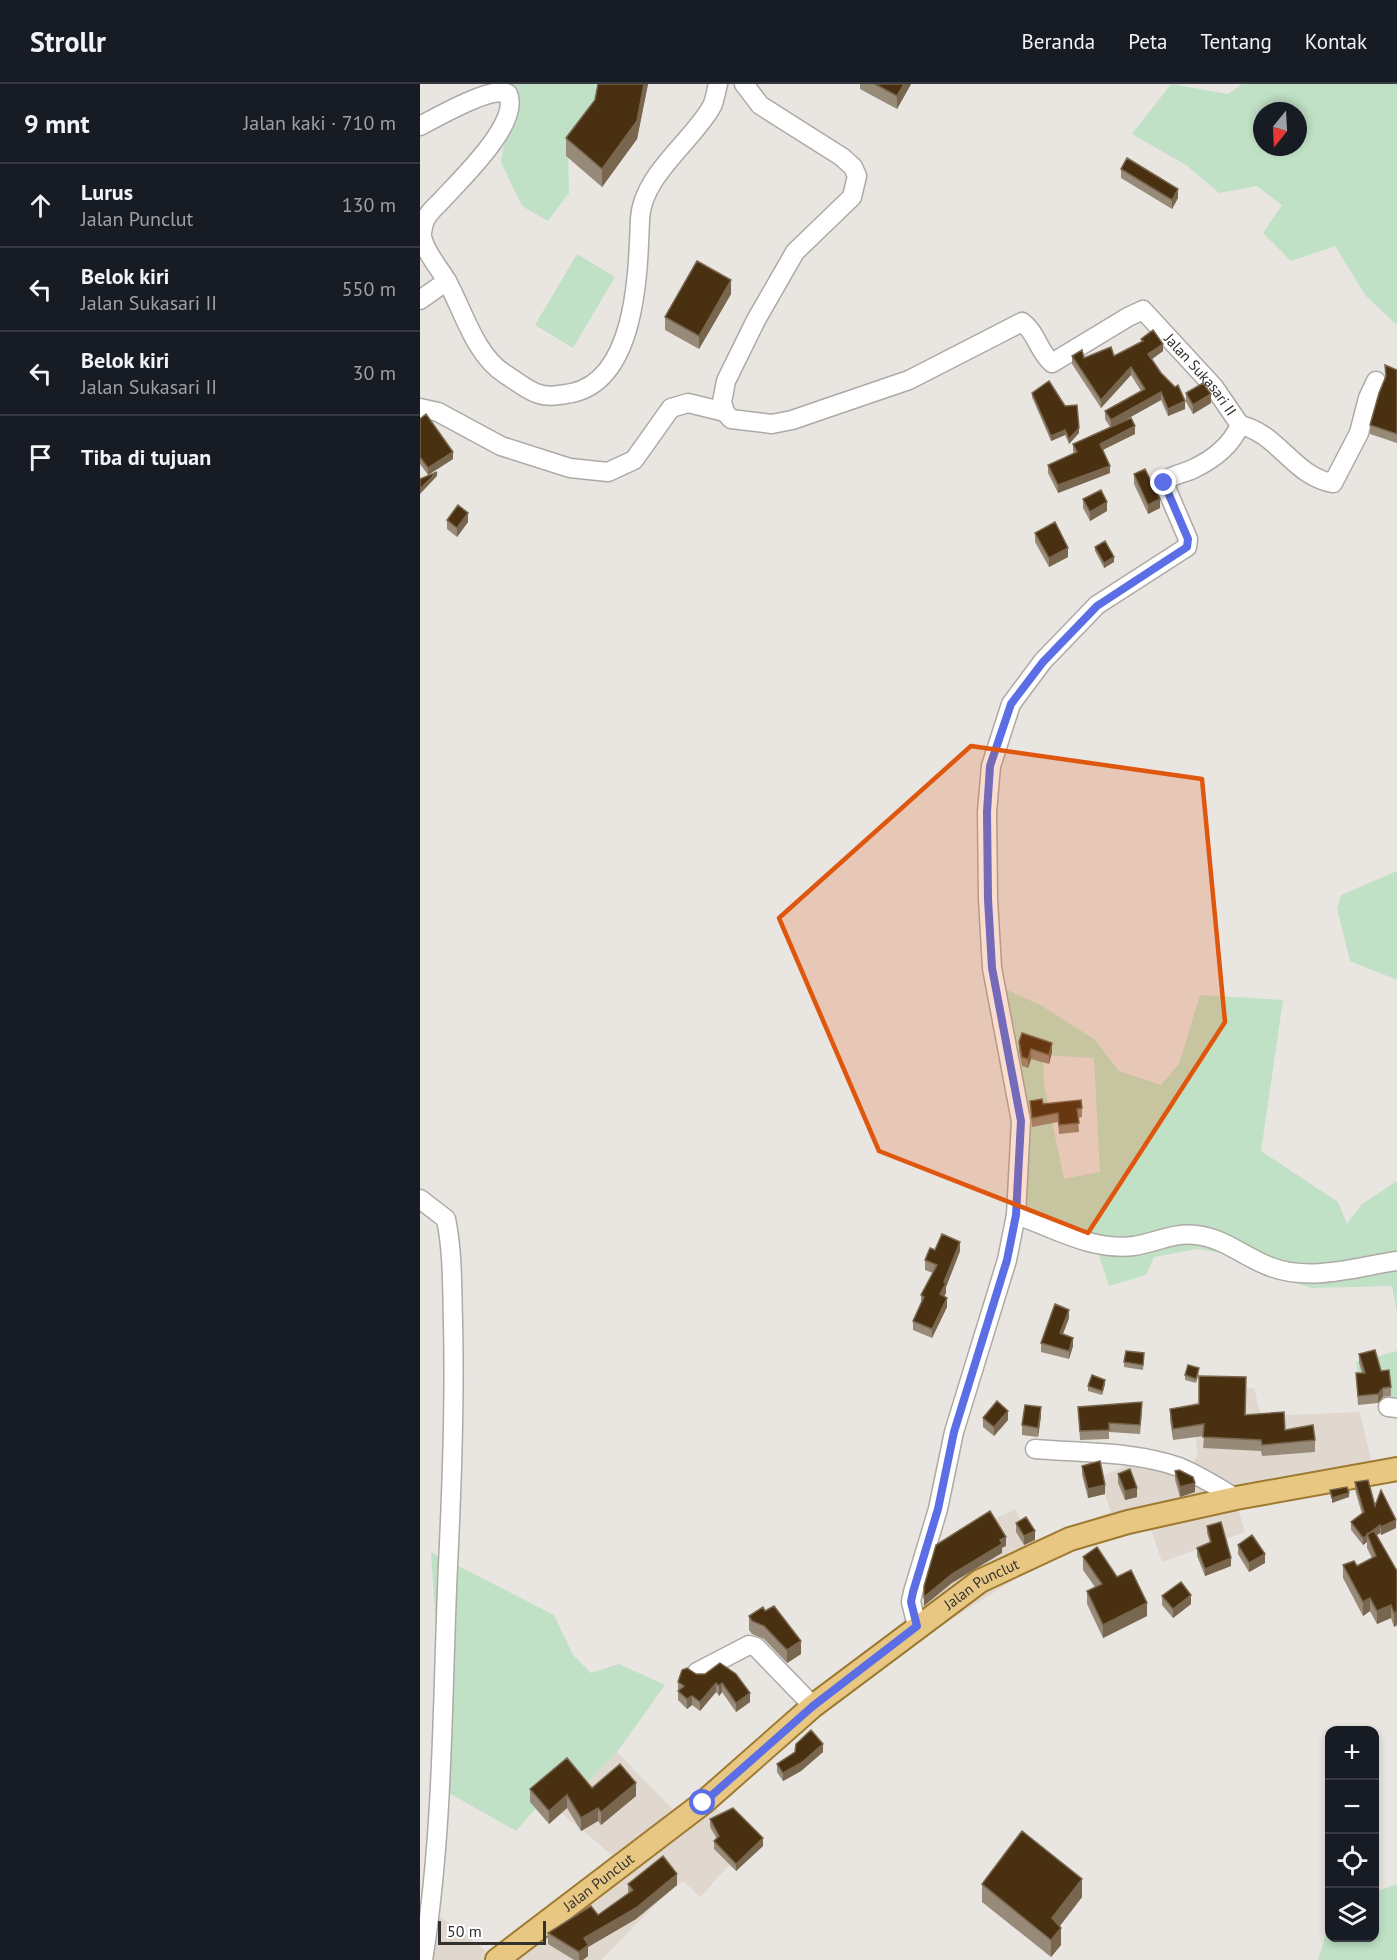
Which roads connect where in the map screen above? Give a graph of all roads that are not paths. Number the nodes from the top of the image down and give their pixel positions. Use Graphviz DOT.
graph roads {
  1 [pos="718,84"];
  2 [pos="744,84"];
  3 [pos="420,126"];
  4 [pos="447,281"];
  5 [pos="420,300"];
  6 [pos="1376,381"];
  7 [pos="420,408"];
  8 [pos="725,412"];
  9 [pos="1240,425"];
  10 [pos="420,1199"];
  11 [pos="1016,1215"];
  12 [pos="1397,1261"];
  13 [pos="1035,1449"];
  14 [pos="1397,1469"];
  15 [pos="1236,1498"];
  16 [pos="917,1626"];
  17 [pos="698,1672"];
  18 [pos="813,1706"];
  19 [pos="423,1960"];
  20 [pos="497,1960"];
  1 -- 4 [label="street"];
  2 -- 8 [label="street"];
  3 -- 4 [label="street"];
  4 -- 5 [label="street"];
  6 -- 9 [label="street"];
  7 -- 8 [label="street"];
  8 -- 9 [label="street, Jalan Sukasari II"];
  9 -- 11 [label="street, Jalan Sukasari II"];
  10 -- 19 [label="street"];
  11 -- 12 [label="street"];
  11 -- 16 [label="street, Jalan Sukasari II"];
  13 -- 15 [label="street"];
  14 -- 15 [label="main road, Jalan Punclut"];
  15 -- 16 [label="main road, Jalan Punclut"];
  16 -- 18 [label="main road, Jalan Punclut"];
  17 -- 18 [label="street"];
  18 -- 20 [label="main road, Jalan Punclut"];
}
